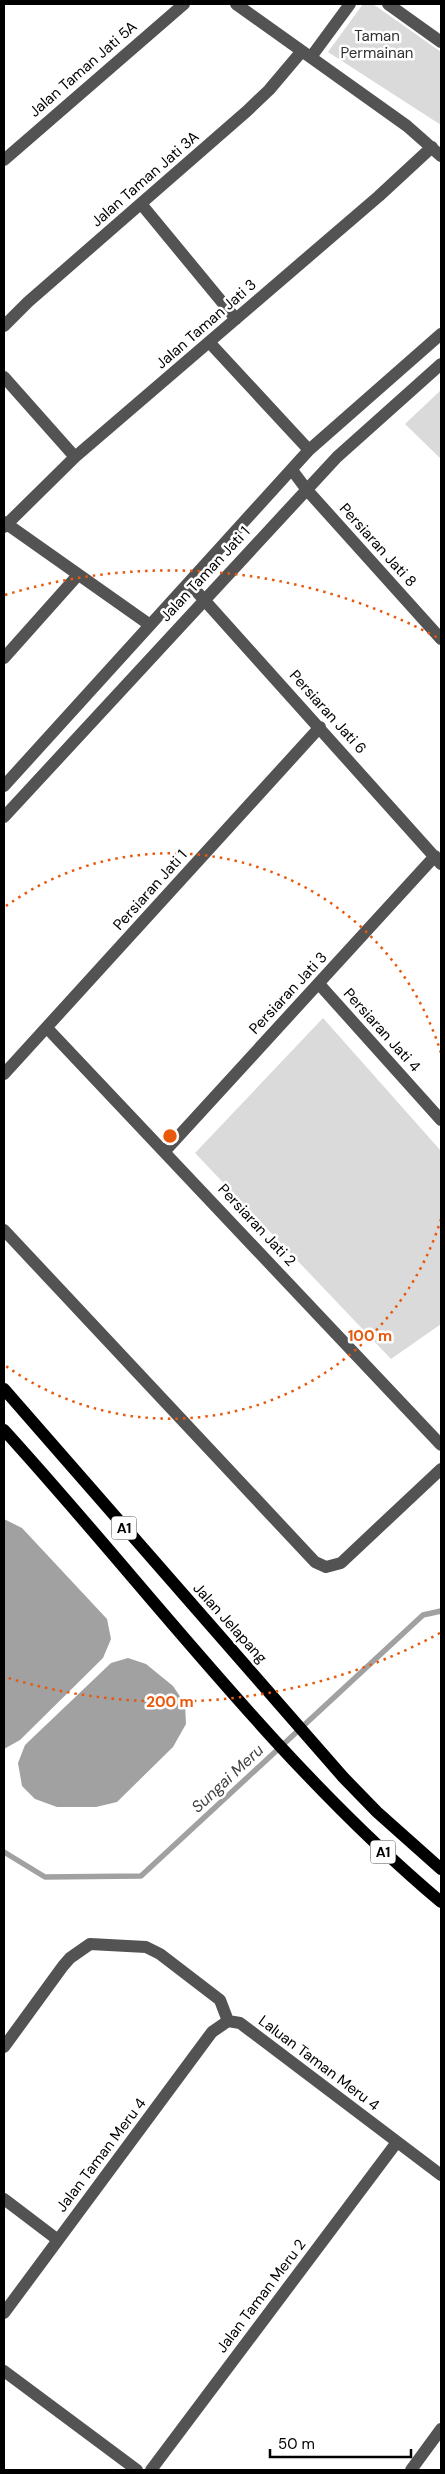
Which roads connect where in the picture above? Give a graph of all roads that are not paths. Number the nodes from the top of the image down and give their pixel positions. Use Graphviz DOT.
graph roads {
  1 [pos="184,4"];
  2 [pos="236,4"];
  3 [pos="350,4"];
  4 [pos="388,4"];
  5 [pos="441,42"];
  6 [pos="306,54"];
  7 [pos="437,152"];
  8 [pos="4,160"];
  9 [pos="142,205"];
  10 [pos="236,319"];
  11 [pos="4,326"];
  12 [pos="441,334"];
  13 [pos="209,342"];
  14 [pos="441,364"];
  15 [pos="4,377"];
  16 [pos="309,450"];
  17 [pos="76,457"];
  18 [pos="292,470"];
  19 [pos="306,490"];
  20 [pos="5,524"];
  21 [pos="78,575"];
  22 [pos="189,583"];
  23 [pos="203,600"];
  24 [pos="150,625"];
  25 [pos="441,639"];
  26 [pos="4,658"];
  27 [pos="320,727"];
  28 [pos="4,786"];
  29 [pos="4,817"];
  30 [pos="438,860"];
  31 [pos="319,984"];
  32 [pos="47,1028"];
  33 [pos="4,1074"];
  34 [pos="441,1120"];
  35 [pos="165,1151"];
  36 [pos="4,1230"];
  37 [pos="4,1389"];
  38 [pos="4,1430"];
  39 [pos="441,1445"];
  40 [pos="441,1469"];
  41 [pos="441,1869"];
  42 [pos="441,1902"];
  43 [pos="228,2021"];
  44 [pos="4,2048"];
  45 [pos="397,2142"];
  46 [pos="441,2175"];
  47 [pos="4,2199"];
  48 [pos="58,2240"];
  49 [pos="4,2312"];
  50 [pos="4,2371"];
  51 [pos="441,2429"];
  52 [pos="137,2470"];
  53 [pos="151,2470"];
  54 [pos="411,2470"];
  1 -- 8 [label="street, Jalan Taman Jati 5A"];
  2 -- 6 [label="street"];
  3 -- 6 [label="street, Jalan Taman Jati 3A"];
  4 -- 5 [label="street"];
  6 -- 7 [label="street"];
  6 -- 9 [label="street, Jalan Taman Jati 3A"];
  7 -- 10 [label="street, Jalan Taman Jati 3"];
  9 -- 10 [label="street"];
  9 -- 11 [label="street, Jalan Taman Jati 3A"];
  10 -- 13 [label="street, Jalan Taman Jati 3"];
  12 -- 16 [label="street, Jalan Taman Jati 1"];
  13 -- 16 [label="street"];
  13 -- 17 [label="street, Jalan Taman Jati 3"];
  14 -- 19 [label="street, Jalan Taman Jati 1"];
  15 -- 17 [label="street"];
  16 -- 18 [label="street, Jalan Taman Jati 1"];
  17 -- 20 [label="street, Jalan Taman Jati 3"];
  18 -- 19 [label="street, Persiaran Jati 8"];
  18 -- 22 [label="street, Jalan Taman Jati 1"];
  19 -- 23 [label="street, Jalan Taman Jati 1"];
  19 -- 25 [label="street, Persiaran Jati 8"];
  20 -- 21 [label="street"];
  21 -- 24 [label="street"];
  21 -- 26 [label="street"];
  22 -- 23 [label="street, Persiaran Jati 6"];
  22 -- 24 [label="street, Jalan Taman Jati 1"];
  23 -- 27 [label="street, Persiaran Jati 6"];
  23 -- 29 [label="street, Jalan Taman Jati 1"];
  24 -- 28 [label="street, Jalan Taman Jati 1"];
  27 -- 30 [label="street, Persiaran Jati 6"];
  27 -- 32 [label="street, Persiaran Jati 1"];
  30 -- 31 [label="street, Persiaran Jati 3"];
  31 -- 34 [label="street, Persiaran Jati 4"];
  31 -- 35 [label="street, Persiaran Jati 3"];
  32 -- 33 [label="street, Persiaran Jati 1"];
  32 -- 35 [label="street, Persiaran Jati 2"];
  35 -- 39 [label="street, Persiaran Jati 2"];
  36 -- 40 [label="street"];
  37 -- 41 [label="main road, Jalan Jelapang / A1"];
  38 -- 42 [label="main road, A1"];
  43 -- 44 [label="street"];
  43 -- 45 [label="street, Laluan Taman Meru 4"];
  43 -- 48 [label="street, Jalan Taman Meru 4"];
  45 -- 46 [label="street, Laluan Taman Meru 4"];
  45 -- 53 [label="street, Jalan Taman Meru 2"];
  47 -- 48 [label="street"];
  48 -- 49 [label="street, Jalan Taman Meru 4"];
  50 -- 52 [label="street"];
  51 -- 54 [label="street"];
}
